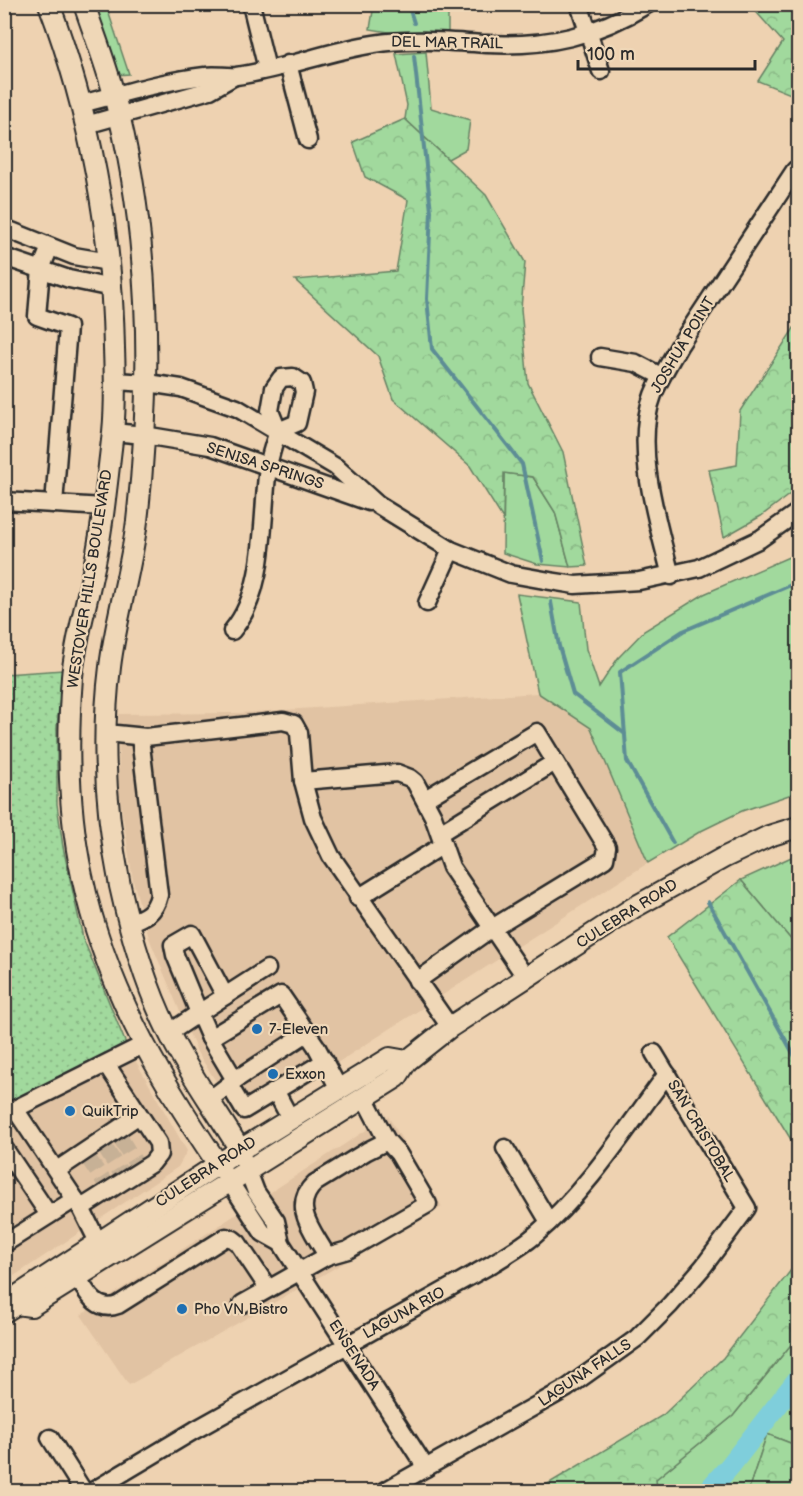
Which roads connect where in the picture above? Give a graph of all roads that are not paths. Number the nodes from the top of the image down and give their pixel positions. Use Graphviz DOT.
graph roads {
  1 [pos="48,4"];
  2 [pos="84,4"];
  3 [pos="251,4"];
  4 [pos="579,4"];
  5 [pos="648,4"];
  6 [pos="588,34"];
  7 [pos="288,64"];
  8 [pos="267,69"];
  9 [pos="601,71"];
  10 [pos="236,76"];
  11 [pos="190,78"];
  12 [pos="193,95"];
  13 [pos="114,96"];
  14 [pos="81,104"];
  15 [pos="119,116"];
  16 [pos="86,125"];
  17 [pos="308,140"];
  18 [pos="795,170"];
  19 [pos="4,228"];
  20 [pos="50,247"];
  21 [pos="4,257"];
  22 [pos="109,262"];
  23 [pos="41,269"];
  24 [pos="112,288"];
  25 [pos="600,357"];
  26 [pos="662,376"];
  27 [pos="115,381"];
  28 [pos="148,383"];
  29 [pos="278,431"];
  30 [pos="113,432"];
  31 [pos="144,435"];
  32 [pos="269,466"];
  33 [pos="4,501"];
  34 [pos="54,504"];
  35 [pos="378,505"];
  36 [pos="104,507"];
  37 [pos="798,512"];
  38 [pos="451,550"];
  39 [pos="671,576"];
  40 [pos="427,603"];
  41 [pos="232,631"];
  42 [pos="106,733"];
  43 [pos="140,737"];
  44 [pos="555,762"];
  45 [pos="303,781"];
  46 [pos="425,799"];
  47 [pos="798,827"];
  48 [pos="441,839"];
  49 [pos="358,897"];
  50 [pos="129,923"];
  51 [pos="492,928"];
  52 [pos="267,969"];
  53 [pos="526,978"];
  54 [pos="417,981"];
  55 [pos="225,996"];
  56 [pos="199,1013"];
  57 [pos="450,1027"];
  58 [pos="307,1032"];
  59 [pos="169,1033"];
  60 [pos="210,1038"];
  61 [pos="143,1044"];
  62 [pos="654,1053"];
  63 [pos="407,1060"];
  64 [pos="325,1061"];
  65 [pos="106,1064"];
  66 [pos="666,1074"];
  67 [pos="232,1083"];
  68 [pos="339,1089"];
  69 [pos="276,1092"];
  70 [pos="363,1097"];
  71 [pos="209,1100"];
  72 [pos="10,1112"];
  73 [pos="139,1115"];
  74 [pos="291,1120"];
  75 [pos="387,1141"];
  76 [pos="4,1148"];
  77 [pos="505,1148"];
  78 [pos="240,1150"];
  79 [pos="218,1164"];
  80 [pos="57,1170"];
  81 [pos="248,1170"];
  82 [pos="230,1181"];
  83 [pos="78,1204"];
  84 [pos="747,1208"];
  85 [pos="49,1215"];
  86 [pos="549,1222"];
  87 [pos="6,1241"];
  88 [pos="98,1242"];
  89 [pos="281,1243"];
  90 [pos="327,1256"];
  91 [pos="298,1270"];
  92 [pos="78,1276"];
  93 [pos="268,1288"];
  94 [pos="242,1304"];
  95 [pos="10,1308"];
  96 [pos="347,1345"];
  97 [pos="50,1438"];
  98 [pos="426,1468"];
  99 [pos="84,1491"];
  100 [pos="91,1491"];
  101 [pos="383,1491"];
  1 -- 14 [label="main road, WESTOVER HILLS BOULEVARD"];
  2 -- 13 [label="main road"];
  3 -- 8 [label="street"];
  4 -- 6 [label="street"];
  5 -- 6 [label="street, DEL MAR TRAIL"];
  6 -- 7 [label="street, DEL MAR TRAIL"];
  6 -- 9 [label="street"];
  7 -- 8 [label="street, DEL MAR TRAIL"];
  7 -- 17 [label="street"];
  8 -- 10 [label="street, DEL MAR TRAIL"];
  10 -- 11 [label="street, DEL MAR TRAIL"];
  10 -- 12 [label="street, DEL MAR TRAIL"];
  11 -- 12 [label="street"];
  11 -- 13 [label="street, DEL MAR TRAIL"];
  12 -- 15 [label="street, DEL MAR TRAIL"];
  13 -- 14 [label="street, DEL MAR TRAIL"];
  13 -- 15 [label="main road"];
  14 -- 16 [label="main road, WESTOVER HILLS BOULEVARD"];
  15 -- 16 [label="street, DEL MAR TRAIL"];
  15 -- 28 [label="main road"];
  16 -- 22 [label="main road, WESTOVER HILLS BOULEVARD"];
  18 -- 26 [label="street, JOSHUA POINT"];
  19 -- 20 [label="street"];
  20 -- 22 [label="street"];
  20 -- 23 [label="street"];
  21 -- 23 [label="street"];
  22 -- 24 [label="main road, WESTOVER HILLS BOULEVARD"];
  23 -- 24 [label="street"];
  23 -- 34 [label="street"];
  24 -- 27 [label="main road, WESTOVER HILLS BOULEVARD"];
  25 -- 26 [label="street"];
  26 -- 39 [label="street, JOSHUA POINT"];
  27 -- 28 [label="street, SENISA SPRINGS"];
  27 -- 30 [label="main road, WESTOVER HILLS BOULEVARD"];
  28 -- 29 [label="street, SENISA SPRINGS"];
  28 -- 31 [label="main road"];
  29 -- 32 [label="street"];
  29 -- 35 [label="street, SENISA SPRINGS"];
  30 -- 31 [label="street, SENISA SPRINGS"];
  30 -- 36 [label="main road, WESTOVER HILLS BOULEVARD"];
  31 -- 32 [label="street, SENISA SPRINGS"];
  31 -- 42 [label="main road"];
  32 -- 35 [label="street, SENISA SPRINGS"];
  32 -- 41 [label="street"];
  33 -- 34 [label="street"];
  34 -- 36 [label="street"];
  35 -- 38 [label="street, SENISA SPRINGS"];
  36 -- 61 [label="main road, WESTOVER HILLS BOULEVARD"];
  37 -- 39 [label="street, SENISA SPRINGS"];
  38 -- 39 [label="street, SENISA SPRINGS"];
  38 -- 40 [label="street"];
  42 -- 43 [label="street"];
  42 -- 50 [label="main road"];
  43 -- 45 [label="street"];
  43 -- 50 [label="street"];
  44 -- 46 [label="street"];
  44 -- 48 [label="street"];
  44 -- 51 [label="street"];
  45 -- 46 [label="street"];
  45 -- 49 [label="street"];
  46 -- 48 [label="street"];
  47 -- 53 [label="main road, CULEBRA ROAD"];
  48 -- 49 [label="street"];
  48 -- 51 [label="street"];
  49 -- 54 [label="street"];
  50 -- 59 [label="main road"];
  51 -- 53 [label="street"];
  51 -- 54 [label="street"];
  52 -- 55 [label="street"];
  53 -- 57 [label="main road, CULEBRA ROAD"];
  54 -- 57 [label="street"];
  55 -- 56 [label="street"];
  55 -- 56 [label="street"];
  56 -- 59 [label="street"];
  56 -- 60 [label="street"];
  57 -- 63 [label="main road, CULEBRA ROAD"];
  58 -- 60 [label="street"];
  58 -- 64 [label="street"];
  58 -- 67 [label="street"];
  59 -- 61 [label="main road"];
  59 -- 71 [label="main road"];
  60 -- 67 [label="street"];
  61 -- 65 [label="street"];
  61 -- 79 [label="main road, WESTOVER HILLS BOULEVARD"];
  62 -- 66 [label="street, SAN CRISTOBAL"];
  63 -- 68 [label="main road, CULEBRA ROAD"];
  63 -- 70 [label="main road, CULEBRA ROAD"];
  64 -- 68 [label="street"];
  64 -- 69 [label="street"];
  65 -- 72 [label="street"];
  65 -- 73 [label="street"];
  66 -- 84 [label="street, SAN CRISTOBAL"];
  66 -- 86 [label="street, LAGUNA RIO"];
  67 -- 69 [label="street"];
  67 -- 71 [label="street"];
  68 -- 74 [label="main road, CULEBRA ROAD"];
  69 -- 74 [label="street"];
  70 -- 75 [label="street"];
  70 -- 81 [label="main road, CULEBRA ROAD"];
  71 -- 78 [label="main road"];
  72 -- 80 [label="street"];
  73 -- 80 [label="street"];
  73 -- 83 [label="street"];
  74 -- 78 [label="main road, CULEBRA ROAD"];
  75 -- 90 [label="street"];
  75 -- 90 [label="street"];
  76 -- 85 [label="street"];
  77 -- 86 [label="street"];
  78 -- 79 [label="main road, CULEBRA ROAD"];
  78 -- 81 [label="street, ENSENADA"];
  79 -- 82 [label="street, ENSENADA"];
  79 -- 88 [label="main road, CULEBRA ROAD"];
  80 -- 83 [label="street"];
  81 -- 82 [label="main road, CULEBRA ROAD"];
  81 -- 89 [label="street, ENSENADA"];
  82 -- 89 [label="street, ENSENADA"];
  82 -- 92 [label="main road, CULEBRA ROAD"];
  83 -- 85 [label="street"];
  83 -- 88 [label="street"];
  84 -- 98 [label="street, LAGUNA FALLS"];
  85 -- 87 [label="street"];
  86 -- 96 [label="street, LAGUNA RIO"];
  88 -- 95 [label="main road, CULEBRA ROAD"];
  89 -- 91 [label="street, ENSENADA"];
  90 -- 91 [label="street"];
  91 -- 93 [label="street"];
  91 -- 96 [label="street, ENSENADA"];
  92 -- 93 [label="street"];
  92 -- 95 [label="main road, CULEBRA ROAD"];
  93 -- 94 [label="street"];
  96 -- 98 [label="street, ENSENADA"];
  96 -- 100 [label="street, LAGUNA RIO"];
  97 -- 99 [label="street"];
  98 -- 101 [label="street, LAGUNA FALLS"];
}
